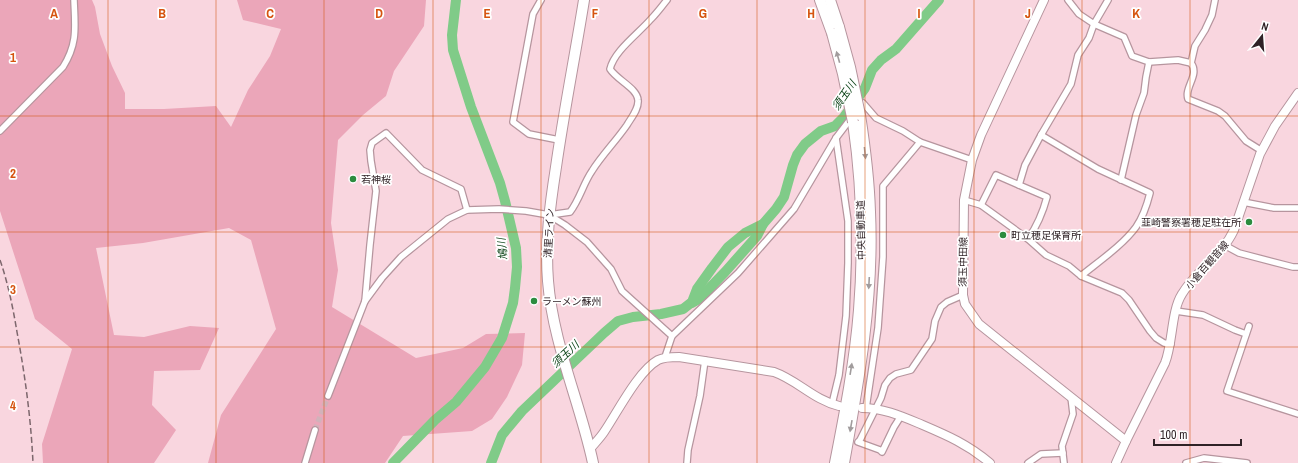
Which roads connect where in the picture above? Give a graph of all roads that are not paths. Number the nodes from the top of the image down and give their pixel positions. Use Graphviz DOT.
graph roads {
  1 [pos="74,0"];
  2 [pos="541,0"];
  3 [pos="584,0"];
  4 [pos="667,0"];
  5 [pos="820,0"];
  6 [pos="830,0"];
  7 [pos="1044,0"];
  8 [pos="1068,0"];
  9 [pos="1108,0"];
  10 [pos="1215,0"];
  11 [pos="1094,24"];
  12 [pos="835,30"];
  13 [pos="1150,62"];
  14 [pos="1191,63"];
  15 [pos="1298,93"];
  16 [pos="856,118"];
  17 [pos="0,132"];
  18 [pos="1041,135"];
  19 [pos="836,138"];
  20 [pos="559,140"];
  21 [pos="920,142"];
  22 [pos="1262,151"];
  23 [pos="972,160"];
  24 [pos="1121,180"];
  25 [pos="1019,185"];
  26 [pos="964,200"];
  27 [pos="1243,202"];
  28 [pos="981,205"];
  29 [pos="1298,208"];
  30 [pos="467,210"];
  31 [pos="549,215"];
  32 [pos="1028,239"];
  33 [pos="1226,246"];
  34 [pos="1298,267"];
  35 [pos="1081,276"];
  36 [pos="963,295"];
  37 [pos="365,301"];
  38 [pos="1176,311"];
  39 [pos="1249,326"];
  40 [pos="1246,334"];
  41 [pos="672,336"];
  42 [pos="1171,344"];
  43 [pos="665,357"];
  44 [pos="705,360"];
  45 [pos="328,396"];
  46 [pos="1071,397"];
  47 [pos="835,405"];
  48 [pos="864,408"];
  49 [pos="875,408"];
  50 [pos="1298,414"];
  51 [pos="901,416"];
  52 [pos="316,430"];
  53 [pos="1126,441"];
  54 [pos="590,449"];
  55 [pos="1063,453"];
  56 [pos="305,463"];
  57 [pos="593,463"];
  58 [pos="687,463"];
  59 [pos="835,463"];
  60 [pos="844,463"];
  61 [pos="990,463"];
  62 [pos="1028,463"];
  63 [pos="1064,463"];
  64 [pos="1116,463"];
  65 [pos="1186,463"];
  66 [pos="1247,463"];
  1 -- 17 [label="street"];
  2 -- 20 [label="street"];
  3 -- 20 [label="highway, 清里ライン"];
  4 -- 31 [label="street"];
  5 -- 12 [label="highway, 中央自動車道"];
  6 -- 12 [label="highway, 中央自動車道"];
  7 -- 23 [label="main road, 須玉中田線"];
  8 -- 11 [label="street"];
  9 -- 11 [label="street"];
  10 -- 14 [label="street"];
  11 -- 13 [label="street"];
  11 -- 18 [label="street"];
  12 -- 16 [label="highway, 中央自動車道, bridge"];
  13 -- 14 [label="street"];
  13 -- 24 [label="street"];
  14 -- 22 [label="street"];
  15 -- 22 [label="main road, 小倉百観音線"];
  59 -- 16 [label="highway, 中央自動車道, one-way"];
  16 -- 60 [label="highway, 中央自動車道, one-way"];
  18 -- 24 [label="street"];
  18 -- 25 [label="street"];
  19 -- 21 [label="street"];
  19 -- 41 [label="street"];
  19 -- 47 [label="street"];
  20 -- 31 [label="highway, 清里ライン"];
  21 -- 23 [label="street"];
  21 -- 48 [label="street"];
  22 -- 27 [label="main road, 小倉百観音線"];
  23 -- 26 [label="main road, 須玉中田線"];
  24 -- 35 [label="street"];
  25 -- 28 [label="street"];
  25 -- 32 [label="street"];
  26 -- 28 [label="street"];
  26 -- 36 [label="main road, 須玉中田線"];
  27 -- 29 [label="street"];
  27 -- 33 [label="main road, 小倉百観音線"];
  28 -- 32 [label="street"];
  30 -- 31 [label="street"];
  30 -- 37 [label="street"];
  30 -- 37 [label="street"];
  31 -- 41 [label="street"];
  31 -- 54 [label="highway, 清里ライン"];
  32 -- 35 [label="street"];
  33 -- 34 [label="street"];
  33 -- 38 [label="main road, 小倉百観音線"];
  35 -- 42 [label="street"];
  36 -- 46 [label="main road, 須玉中田線"];
  36 -- 49 [label="street"];
  37 -- 45 [label="street"];
  38 -- 40 [label="street"];
  38 -- 42 [label="main road, 小倉百観音線"];
  39 -- 40 [label="street"];
  40 -- 50 [label="street"];
  41 -- 43 [label="street"];
  42 -- 53 [label="main road, 小倉百観音線"];
  43 -- 44 [label="main road"];
  43 -- 54 [label="main road"];
  44 -- 47 [label="main road"];
  44 -- 58 [label="street"];
  46 -- 53 [label="main road, 須玉中田線"];
  46 -- 55 [label="street"];
  48 -- 49 [label="main road"];
  49 -- 51 [label="main road"];
  49 -- 51 [label="street"];
  51 -- 61 [label="main road"];
  52 -- 56 [label="street"];
  53 -- 64 [label="main road"];
  54 -- 57 [label="highway, 清里ライン"];
  55 -- 62 [label="street"];
  55 -- 63 [label="street"];
  65 -- 66 [label="street"];
}
